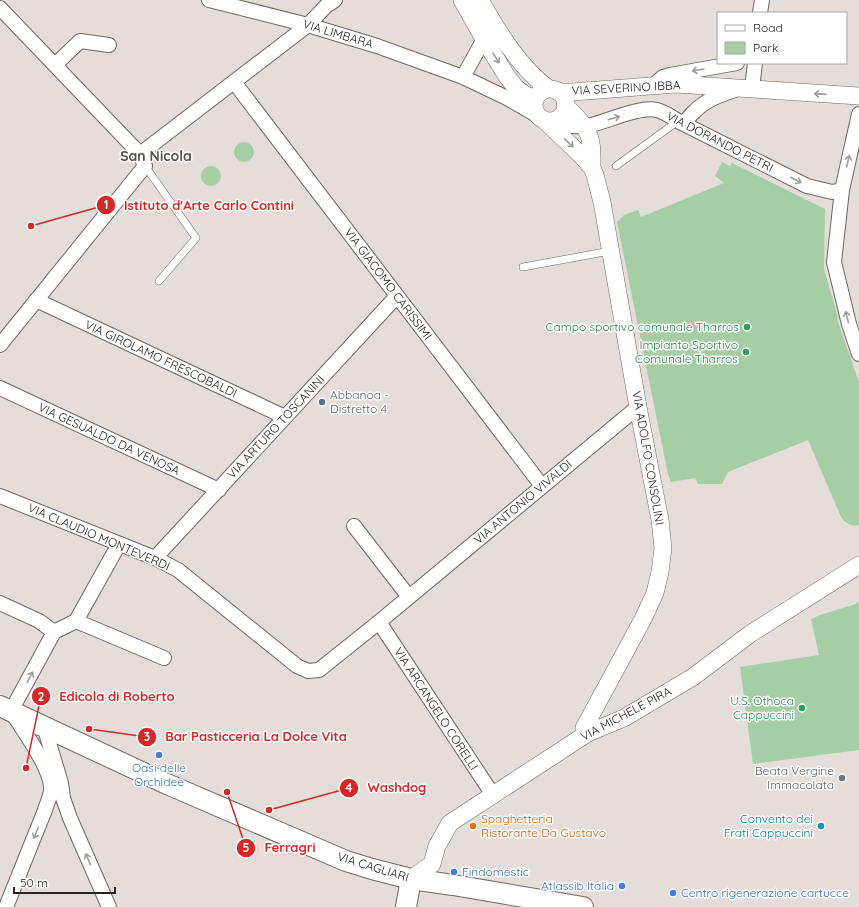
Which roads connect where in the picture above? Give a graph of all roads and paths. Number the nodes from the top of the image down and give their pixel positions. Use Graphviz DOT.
graph roads {
  1 [pos="209,0"];
  2 [pos="335,0"];
  3 [pos="462,0"];
  4 [pos="480,0"];
  5 [pos="762,0"];
  6 [pos="0,8"];
  7 [pos="760,12"];
  8 [pos="308,25"];
  9 [pos="484,39"];
  10 [pos="109,45"];
  11 [pos="731,64"];
  12 [pos="755,64"];
  13 [pos="55,66"];
  14 [pos="463,77"];
  15 [pos="234,82"];
  16 [pos="654,85"];
  17 [pos="747,89"];
  18 [pos="557,96"];
  19 [pos="859,96"];
  20 [pos="540,112"];
  21 [pos="859,114"];
  22 [pos="681,123"];
  23 [pos="583,125"];
  24 [pos="142,160"];
  25 [pos="616,166"];
  26 [pos="592,168"];
  27 [pos="842,190"];
  28 [pos="611,251"];
  29 [pos="523,267"];
  30 [pos="159,281"];
  31 [pos="397,296"];
  32 [pos="36,300"];
  33 [pos="0,345"];
  34 [pos="859,354"];
  35 [pos="0,388"];
  36 [pos="638,407"];
  37 [pos="285,417"];
  38 [pos="542,486"];
  39 [pos="218,490"];
  40 [pos="0,496"];
  41 [pos="354,526"];
  42 [pos="119,544"];
  43 [pos="155,558"];
  44 [pos="859,565"];
  45 [pos="409,597"];
  46 [pos="0,603"];
  47 [pos="76,621"];
  48 [pos="379,622"];
  49 [pos="54,632"];
  50 [pos="164,658"];
  51 [pos="308,671"];
  52 [pos="6,709"];
  53 [pos="44,726"];
  54 [pos="588,733"];
  55 [pos="32,744"];
  56 [pos="493,795"];
  57 [pos="47,803"];
  58 [pos="70,818"];
  59 [pos="411,879"];
  60 [pos="6,907"];
  61 [pos="109,907"];
  62 [pos="406,907"];
  63 [pos="583,907"];
  1 -- 8 [label="street, VIA LIMBARA"];
  2 -- 8 [label="street"];
  3 -- 9 [label="street, VIA DORANDO PETRI"];
  4 -- 18 [label="street"];
  5 -- 7 [label="street"];
  6 -- 13 [label="street"];
  8 -- 14 [label="street, VIA LIMBARA"];
  8 -- 15 [label="street"];
  9 -- 14 [label="street"];
  9 -- 20 [label="street, VIA DORANDO PETRI, one-way"];
  10 -- 13 [label="street"];
  11 -- 16 [label="street, one-way"];
  12 -- 17 [label="street"];
  13 -- 24 [label="street"];
  14 -- 20 [label="street, VIA LIMBARA"];
  15 -- 24 [label="street"];
  15 -- 31 [label="street, VIA GIACOMO CARISSIMI"];
  16 -- 17 [label="street, VIA SEVERINO IBBA"];
  16 -- 18 [label="street, VIA SEVERINO IBBA"];
  19 -- 17 [label="street, VIA SEVERINO IBBA, one-way"];
  17 -- 22 [label="street, VIA SEVERINO IBBA"];
  18 -- 20 [label="street"];
  18 -- 20 [label="street"];
  18 -- 23 [label="street, VIA ADOLFO CONSOLINI"];
  20 -- 23 [label="street, VIA DORANDO PETRI"];
  20 -- 26 [label="street, VIA ADOLFO CONSOLINI, one-way"];
  27 -- 21 [label="street, one-way"];
  23 -- 22 [label="street, VIA DORANDO PETRI, one-way"];
  22 -- 25 [label="lane"];
  22 -- 27 [label="street, VIA DORANDO PETRI, one-way"];
  23 -- 26 [label="street, VIA ADOLFO CONSOLINI"];
  24 -- 30 [label="lane"];
  24 -- 32 [label="street"];
  26 -- 28 [label="street, VIA ADOLFO CONSOLINI"];
  34 -- 27 [label="street, one-way"];
  28 -- 29 [label="lane"];
  28 -- 36 [label="street, VIA ADOLFO CONSOLINI"];
  31 -- 37 [label="street, VIA ARTURO TOSCANINI"];
  31 -- 38 [label="street, VIA GIACOMO CARISSIMI"];
  32 -- 33 [label="street"];
  32 -- 37 [label="street, VIA GIROLAMO FRESCOBALDI"];
  35 -- 39 [label="street, VIA GESUALDO DA VENOSA"];
  36 -- 38 [label="street, VIA ANTONIO VIVALDI"];
  36 -- 54 [label="street, VIA ADOLFO CONSOLINI"];
  37 -- 39 [label="street, VIA ARTURO TOSCANINI"];
  38 -- 45 [label="street, VIA ANTONIO VIVALDI"];
  39 -- 43 [label="street, VIA ARTURO TOSCANINI"];
  40 -- 42 [label="street, VIA CLAUDIO MONTEVERDI"];
  41 -- 45 [label="street"];
  42 -- 43 [label="street, VIA CLAUDIO MONTEVERDI"];
  42 -- 47 [label="street"];
  43 -- 51 [label="street, VIA CLAUDIO MONTEVERDI"];
  44 -- 54 [label="street, VIA MICHELE PIRA"];
  45 -- 48 [label="street, VIA ANTONIO VIVALDI"];
  46 -- 49 [label="street"];
  47 -- 49 [label="street"];
  47 -- 50 [label="street"];
  48 -- 51 [label="street, VIA ANTONIO VIVALDI"];
  48 -- 56 [label="street, VIA ARCANGELO CORELLI"];
  52 -- 49 [label="street, one-way"];
  52 -- 53 [label="main road, VIA CAGLIARI"];
  52 -- 55 [label="street"];
  53 -- 55 [label="street"];
  53 -- 58 [label="street"];
  53 -- 59 [label="main road, VIA CAGLIARI"];
  54 -- 56 [label="street, VIA MICHELE PIRA"];
  55 -- 57 [label="street"];
  56 -- 59 [label="street, VIA MICHELE PIRA"];
  57 -- 58 [label="street"];
  57 -- 60 [label="street, one-way"];
  61 -- 58 [label="street, one-way"];
  59 -- 62 [label="main road"];
  59 -- 63 [label="main road, VIA CAGLIARI"];
}
